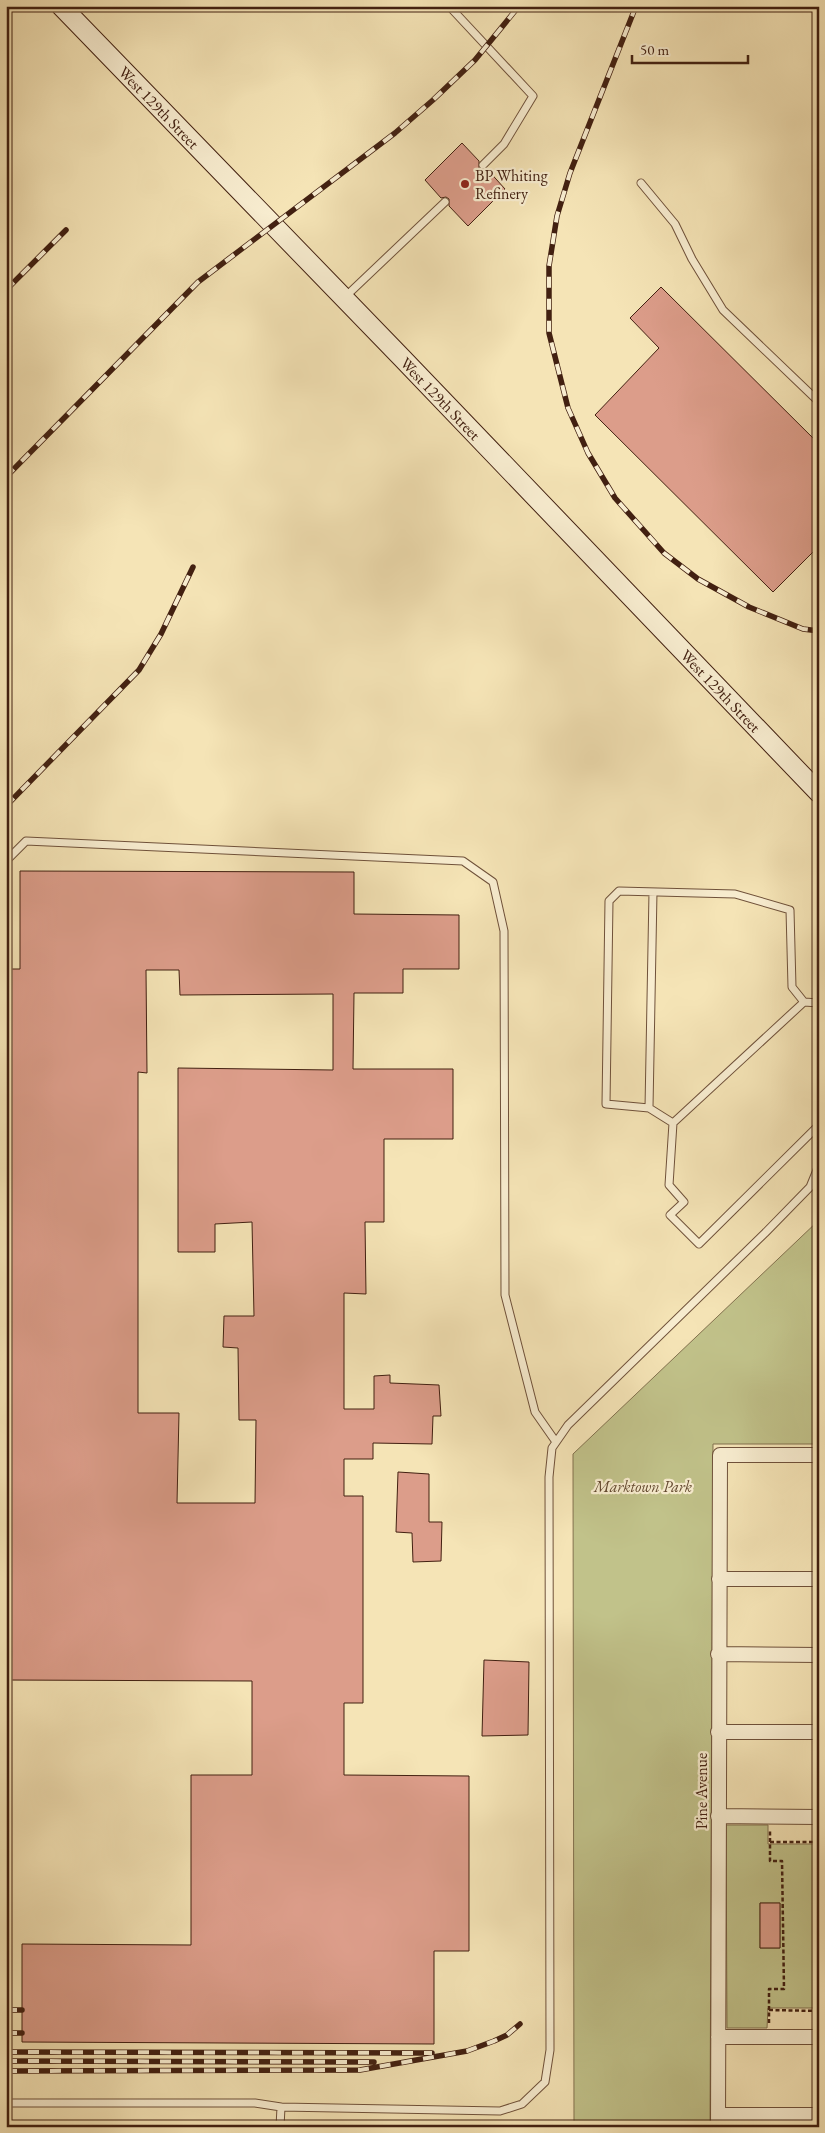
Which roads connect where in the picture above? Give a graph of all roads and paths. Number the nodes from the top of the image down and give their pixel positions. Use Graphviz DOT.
graph roads {
  1 [pos="61,6"];
  2 [pos="449,6"];
  3 [pos="483,165"];
  4 [pos="641,184"];
  5 [pos="445,202"];
  6 [pos="344,298"];
  7 [pos="819,402"];
  8 [pos="819,793"];
  9 [pos="6,861"];
  10 [pos="653,892"];
  11 [pos="804,1002"];
  12 [pos="819,1003"];
  13 [pos="649,1108"];
  14 [pos="673,1123"];
  15 [pos="819,1125"];
  16 [pos="819,1166"];
  17 [pos="556,1442"];
  18 [pos="819,1455"];
  19 [pos="719,1579"];
  20 [pos="819,1579"];
  21 [pos="718,1654"];
  22 [pos="819,1655"];
  23 [pos="718,1732"];
  24 [pos="819,1732"];
  25 [pos="718,1816"];
  26 [pos="770,1816"];
  27 [pos="819,1816"];
  28 [pos="770,1842"];
  29 [pos="819,1842"];
  30 [pos="769,2010"];
  31 [pos="819,2011"];
  32 [pos="718,2037"];
  33 [pos="769,2037"];
  34 [pos="819,2037"];
  35 [pos="6,2102"];
  36 [pos="281,2107"];
  37 [pos="819,2115"];
  38 [pos="718,2121"];
  39 [pos="280,2127"];
  1 -- 6 [label="main road, West 129th Street"];
  2 -- 3 [label="lane"];
  4 -- 7 [label="lane"];
  5 -- 6 [label="lane"];
  6 -- 8 [label="main road, West 129th Street"];
  9 -- 17 [label="lane"];
  10 -- 11 [label="lane"];
  10 -- 13 [label="lane"];
  10 -- 13 [label="lane"];
  11 -- 12 [label="lane"];
  11 -- 14 [label="lane"];
  13 -- 14 [label="lane"];
  14 -- 15 [label="lane"];
  16 -- 17 [label="lane"];
  17 -- 36 [label="lane"];
  18 -- 19 [label="street, Pine Avenue"];
  19 -- 20 [label="street"];
  19 -- 21 [label="street, Pine Avenue"];
  21 -- 22 [label="street"];
  21 -- 23 [label="street, Pine Avenue"];
  23 -- 24 [label="street"];
  23 -- 25 [label="street, Pine Avenue"];
  25 -- 26 [label="street"];
  25 -- 32 [label="street, Pine Avenue"];
  26 -- 27 [label="street"];
  26 -- 28 [label="path"];
  28 -- 29 [label="path"];
  28 -- 30 [label="path"];
  30 -- 31 [label="path"];
  30 -- 33 [label="path"];
  32 -- 33 [label="street"];
  32 -- 38 [label="street, Pine Avenue"];
  33 -- 34 [label="street"];
  35 -- 36 [label="lane"];
  36 -- 39 [label="lane"];
  37 -- 38 [label="street"];
}
